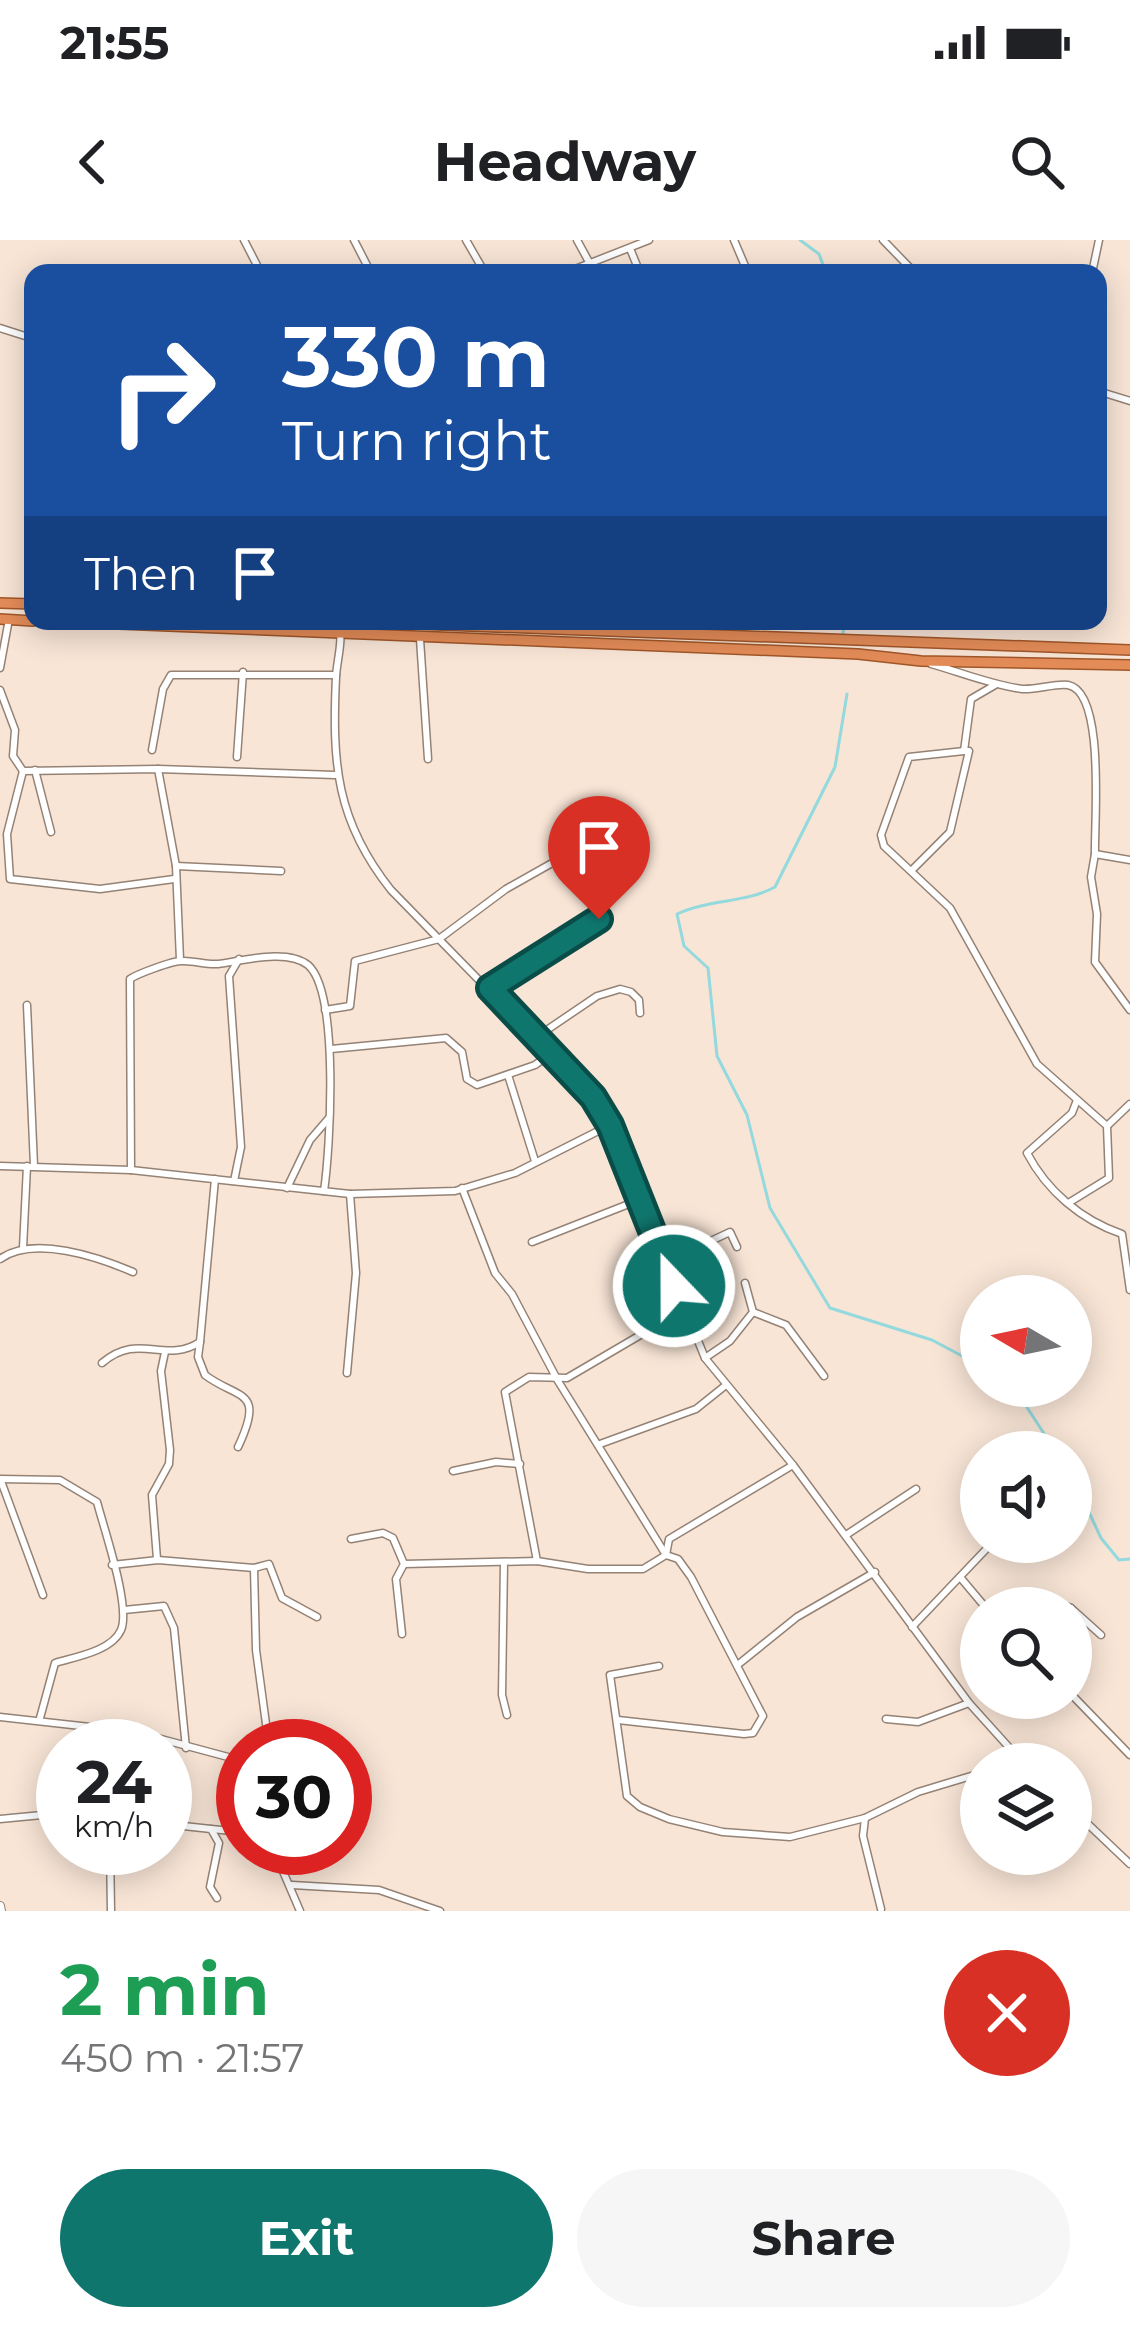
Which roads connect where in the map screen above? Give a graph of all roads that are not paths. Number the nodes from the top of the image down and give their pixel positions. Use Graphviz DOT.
graph roads {
  1 [pos="577,240"];
  2 [pos="649,240"];
  3 [pos="883,240"];
  4 [pos="631,250"];
  5 [pos="589,262"];
  6 [pos="585,264"];
  7 [pos="636,264"];
  8 [pos="906,264"];
  9 [pos="4,619"];
  10 [pos="250,630"];
  11 [pos="340,630"];
  12 [pos="558,630"];
  13 [pos="588,630"];
  14 [pos="342,634"];
  15 [pos="420,639"];
  16 [pos="564,645"];
  17 [pos="1130,650"];
  18 [pos="921,662"];
  19 [pos="1130,665"];
  20 [pos="0,668"];
  21 [pos="243,672"];
  22 [pos="336,675"];
  23 [pos="999,683"];
  24 [pos="0,690"];
  25 [pos="152,750"];
  26 [pos="964,751"];
  27 [pos="237,757"];
  28 [pos="428,759"];
  29 [pos="158,769"];
  30 [pos="35,770"];
  31 [pos="22,771"];
  32 [pos="336,775"];
  33 [pos="51,832"];
  34 [pos="1095,854"];
  35 [pos="562,858"];
  36 [pos="1130,860"];
  37 [pos="176,866"];
  38 [pos="912,870"];
  39 [pos="281,872"];
  40 [pos="174,879"];
  41 [pos="599,919"];
  42 [pos="439,939"];
  43 [pos="239,958"];
  44 [pos="180,961"];
  45 [pos="218,964"];
  46 [pos="229,976"];
  47 [pos="490,988"];
  48 [pos="27,1005"];
  49 [pos="325,1010"];
  50 [pos="1130,1010"];
  51 [pos="640,1013"];
  52 [pos="538,1036"];
  53 [pos="331,1048"];
  54 [pos="553,1052"];
  55 [pos="508,1076"];
  56 [pos="1078,1098"];
  57 [pos="1130,1105"];
  58 [pos="331,1115"];
  59 [pos="610,1125"];
  60 [pos="1107,1126"];
  61 [pos="535,1160"];
  62 [pos="0,1166"];
  63 [pos="30,1166"];
  64 [pos="131,1170"];
  65 [pos="215,1179"];
  66 [pos="234,1181"];
  67 [pos="287,1188"];
  68 [pos="462,1188"];
  69 [pos="324,1191"];
  70 [pos="350,1194"];
  71 [pos="639,1200"];
  72 [pos="1070,1202"];
  73 [pos="532,1242"];
  74 [pos="736,1247"];
  75 [pos="22,1249"];
  76 [pos="1129,1254"];
  77 [pos="0,1259"];
  78 [pos="664,1263"];
  79 [pos="133,1272"];
  80 [pos="745,1283"];
  81 [pos="1130,1290"];
  82 [pos="683,1310"];
  83 [pos="753,1312"];
  84 [pos="200,1342"];
  85 [pos="165,1352"];
  86 [pos="705,1358"];
  87 [pos="102,1363"];
  88 [pos="347,1373"];
  89 [pos="824,1376"];
  90 [pos="558,1381"];
  91 [pos="726,1385"];
  92 [pos="600,1444"];
  93 [pos="238,1447"];
  94 [pos="520,1464"];
  95 [pos="793,1465"];
  96 [pos="453,1471"];
  97 [pos="0,1479"];
  98 [pos="916,1490"];
  99 [pos="846,1535"];
  100 [pos="351,1539"];
  101 [pos="666,1555"];
  102 [pos="158,1561"];
  103 [pos="537,1561"];
  104 [pos="504,1562"];
  105 [pos="973,1563"];
  106 [pos="112,1564"];
  107 [pos="404,1564"];
  108 [pos="254,1568"];
  109 [pos="875,1572"];
  110 [pos="960,1577"];
  111 [pos="968,1587"];
  112 [pos="43,1595"];
  113 [pos="124,1610"];
  114 [pos="317,1617"];
  115 [pos="912,1627"];
  116 [pos="1092,1627"];
  117 [pos="402,1634"];
  118 [pos="1101,1635"];
  119 [pos="740,1663"];
  120 [pos="658,1666"];
  121 [pos="960,1692"];
  122 [pos="960,1708"];
  123 [pos="507,1715"];
  124 [pos="1092,1716"];
  125 [pos="0,1718"];
  126 [pos="40,1718"];
  127 [pos="47,1719"];
  128 [pos="183,1719"];
  129 [pos="265,1719"];
  130 [pos="886,1719"];
  131 [pos="982,1719"];
  132 [pos="618,1720"];
  133 [pos="1004,1743"];
  134 [pos="1130,1755"];
  135 [pos="960,1779"];
  136 [pos="36,1816"];
  137 [pos="865,1818"];
  138 [pos="0,1819"];
  139 [pos="192,1826"];
  140 [pos="212,1828"];
  141 [pos="1092,1828"];
  142 [pos="216,1829"];
  143 [pos="1130,1864"];
  144 [pos="110,1875"];
  145 [pos="287,1875"];
  146 [pos="292,1885"];
  147 [pos="218,1898"];
  148 [pos="880,1909"];
  149 [pos="111,1911"];
  150 [pos="300,1911"];
  151 [pos="440,1911"];
  1 -- 5 [label="street"];
  2 -- 4 [label="street"];
  3 -- 8 [label="street"];
  4 -- 5 [label="street"];
  4 -- 7 [label="street"];
  5 -- 6 [label="street"];
  9 -- 20 [label="street"];
  10 -- 14 [label="highway"];
  11 -- 14 [label="street"];
  12 -- 16 [label="street"];
  13 -- 17 [label="highway"];
  14 -- 15 [label="highway"];
  14 -- 22 [label="street"];
  15 -- 16 [label="highway"];
  15 -- 28 [label="street"];
  16 -- 18 [label="highway"];
  18 -- 19 [label="highway"];
  18 -- 23 [label="street"];
  21 -- 22 [label="street"];
  21 -- 25 [label="street"];
  21 -- 27 [label="street"];
  22 -- 32 [label="street"];
  23 -- 26 [label="street"];
  23 -- 34 [label="street"];
  24 -- 31 [label="street"];
  26 -- 38 [label="street"];
  26 -- 38 [label="street"];
  29 -- 30 [label="street"];
  29 -- 32 [label="street"];
  29 -- 37 [label="street"];
  30 -- 31 [label="street"];
  30 -- 33 [label="street"];
  31 -- 40 [label="street"];
  32 -- 42 [label="street"];
  34 -- 36 [label="street"];
  34 -- 50 [label="street"];
  35 -- 42 [label="street"];
  37 -- 39 [label="street"];
  37 -- 40 [label="street"];
  38 -- 56 [label="street"];
  40 -- 44 [label="street"];
  41 -- 47 [label="street"];
  42 -- 47 [label="street"];
  42 -- 49 [label="street"];
  43 -- 45 [label="street"];
  43 -- 46 [label="street"];
  43 -- 49 [label="street"];
  44 -- 45 [label="street"];
  44 -- 64 [label="street"];
  45 -- 46 [label="street"];
  46 -- 66 [label="street"];
  47 -- 52 [label="street"];
  48 -- 63 [label="street"];
  49 -- 53 [label="street"];
  51 -- 52 [label="street"];
  52 -- 54 [label="street"];
  53 -- 55 [label="street"];
  53 -- 58 [label="street"];
  54 -- 55 [label="street"];
  54 -- 59 [label="street"];
  55 -- 61 [label="street"];
  56 -- 60 [label="street"];
  56 -- 72 [label="street"];
  57 -- 60 [label="street"];
  58 -- 67 [label="street"];
  58 -- 69 [label="street"];
  59 -- 61 [label="street"];
  59 -- 71 [label="street"];
  60 -- 72 [label="street"];
  61 -- 68 [label="street"];
  62 -- 63 [label="street"];
  63 -- 64 [label="street"];
  63 -- 75 [label="street"];
  64 -- 65 [label="street"];
  65 -- 66 [label="street"];
  65 -- 84 [label="street"];
  66 -- 67 [label="street"];
  67 -- 69 [label="street"];
  68 -- 70 [label="street"];
  68 -- 90 [label="street"];
  69 -- 70 [label="street"];
  70 -- 88 [label="street"];
  71 -- 73 [label="street"];
  71 -- 78 [label="street"];
  72 -- 76 [label="street"];
  74 -- 78 [label="street"];
  75 -- 77 [label="street"];
  75 -- 79 [label="street"];
  76 -- 81 [label="street"];
  78 -- 82 [label="street"];
  80 -- 83 [label="street"];
  82 -- 86 [label="street"];
  82 -- 90 [label="street"];
  83 -- 86 [label="street"];
  83 -- 89 [label="street"];
  84 -- 85 [label="street"];
  84 -- 93 [label="street"];
  85 -- 87 [label="street"];
  85 -- 102 [label="street"];
  86 -- 91 [label="street"];
  90 -- 92 [label="street"];
  90 -- 94 [label="street"];
  91 -- 92 [label="street"];
  91 -- 95 [label="street"];
  92 -- 101 [label="street"];
  94 -- 96 [label="street"];
  94 -- 103 [label="street"];
  95 -- 99 [label="street"];
  95 -- 101 [label="street"];
  97 -- 106 [label="street"];
  97 -- 112 [label="street"];
  98 -- 99 [label="street"];
  99 -- 109 [label="street"];
  100 -- 107 [label="street"];
  101 -- 103 [label="street"];
  101 -- 119 [label="street"];
  102 -- 106 [label="street"];
  102 -- 108 [label="street"];
  103 -- 104 [label="street"];
  104 -- 107 [label="street"];
  104 -- 123 [label="street"];
  105 -- 110 [label="street"];
  106 -- 113 [label="street"];
  107 -- 117 [label="street"];
  108 -- 114 [label="street"];
  108 -- 129 [label="street"];
  109 -- 115 [label="street"];
  109 -- 119 [label="street"];
  110 -- 111 [label="street"];
  110 -- 115 [label="street"];
  113 -- 126 [label="street"];
  113 -- 128 [label="street"];
  115 -- 121 [label="street"];
  116 -- 118 [label="street"];
  119 -- 132 [label="street"];
  120 -- 132 [label="street"];
  122 -- 130 [label="street"];
  124 -- 134 [label="street"];
  125 -- 126 [label="street"];
  126 -- 127 [label="street"];
  131 -- 133 [label="street"];
  132 -- 137 [label="street"];
  135 -- 137 [label="street"];
  136 -- 138 [label="street"];
  137 -- 148 [label="street"];
  139 -- 140 [label="street"];
  140 -- 142 [label="street"];
  140 -- 147 [label="street"];
  141 -- 143 [label="street"];
  144 -- 149 [label="street"];
  145 -- 146 [label="street"];
  146 -- 150 [label="street"];
  146 -- 151 [label="street"];
}
